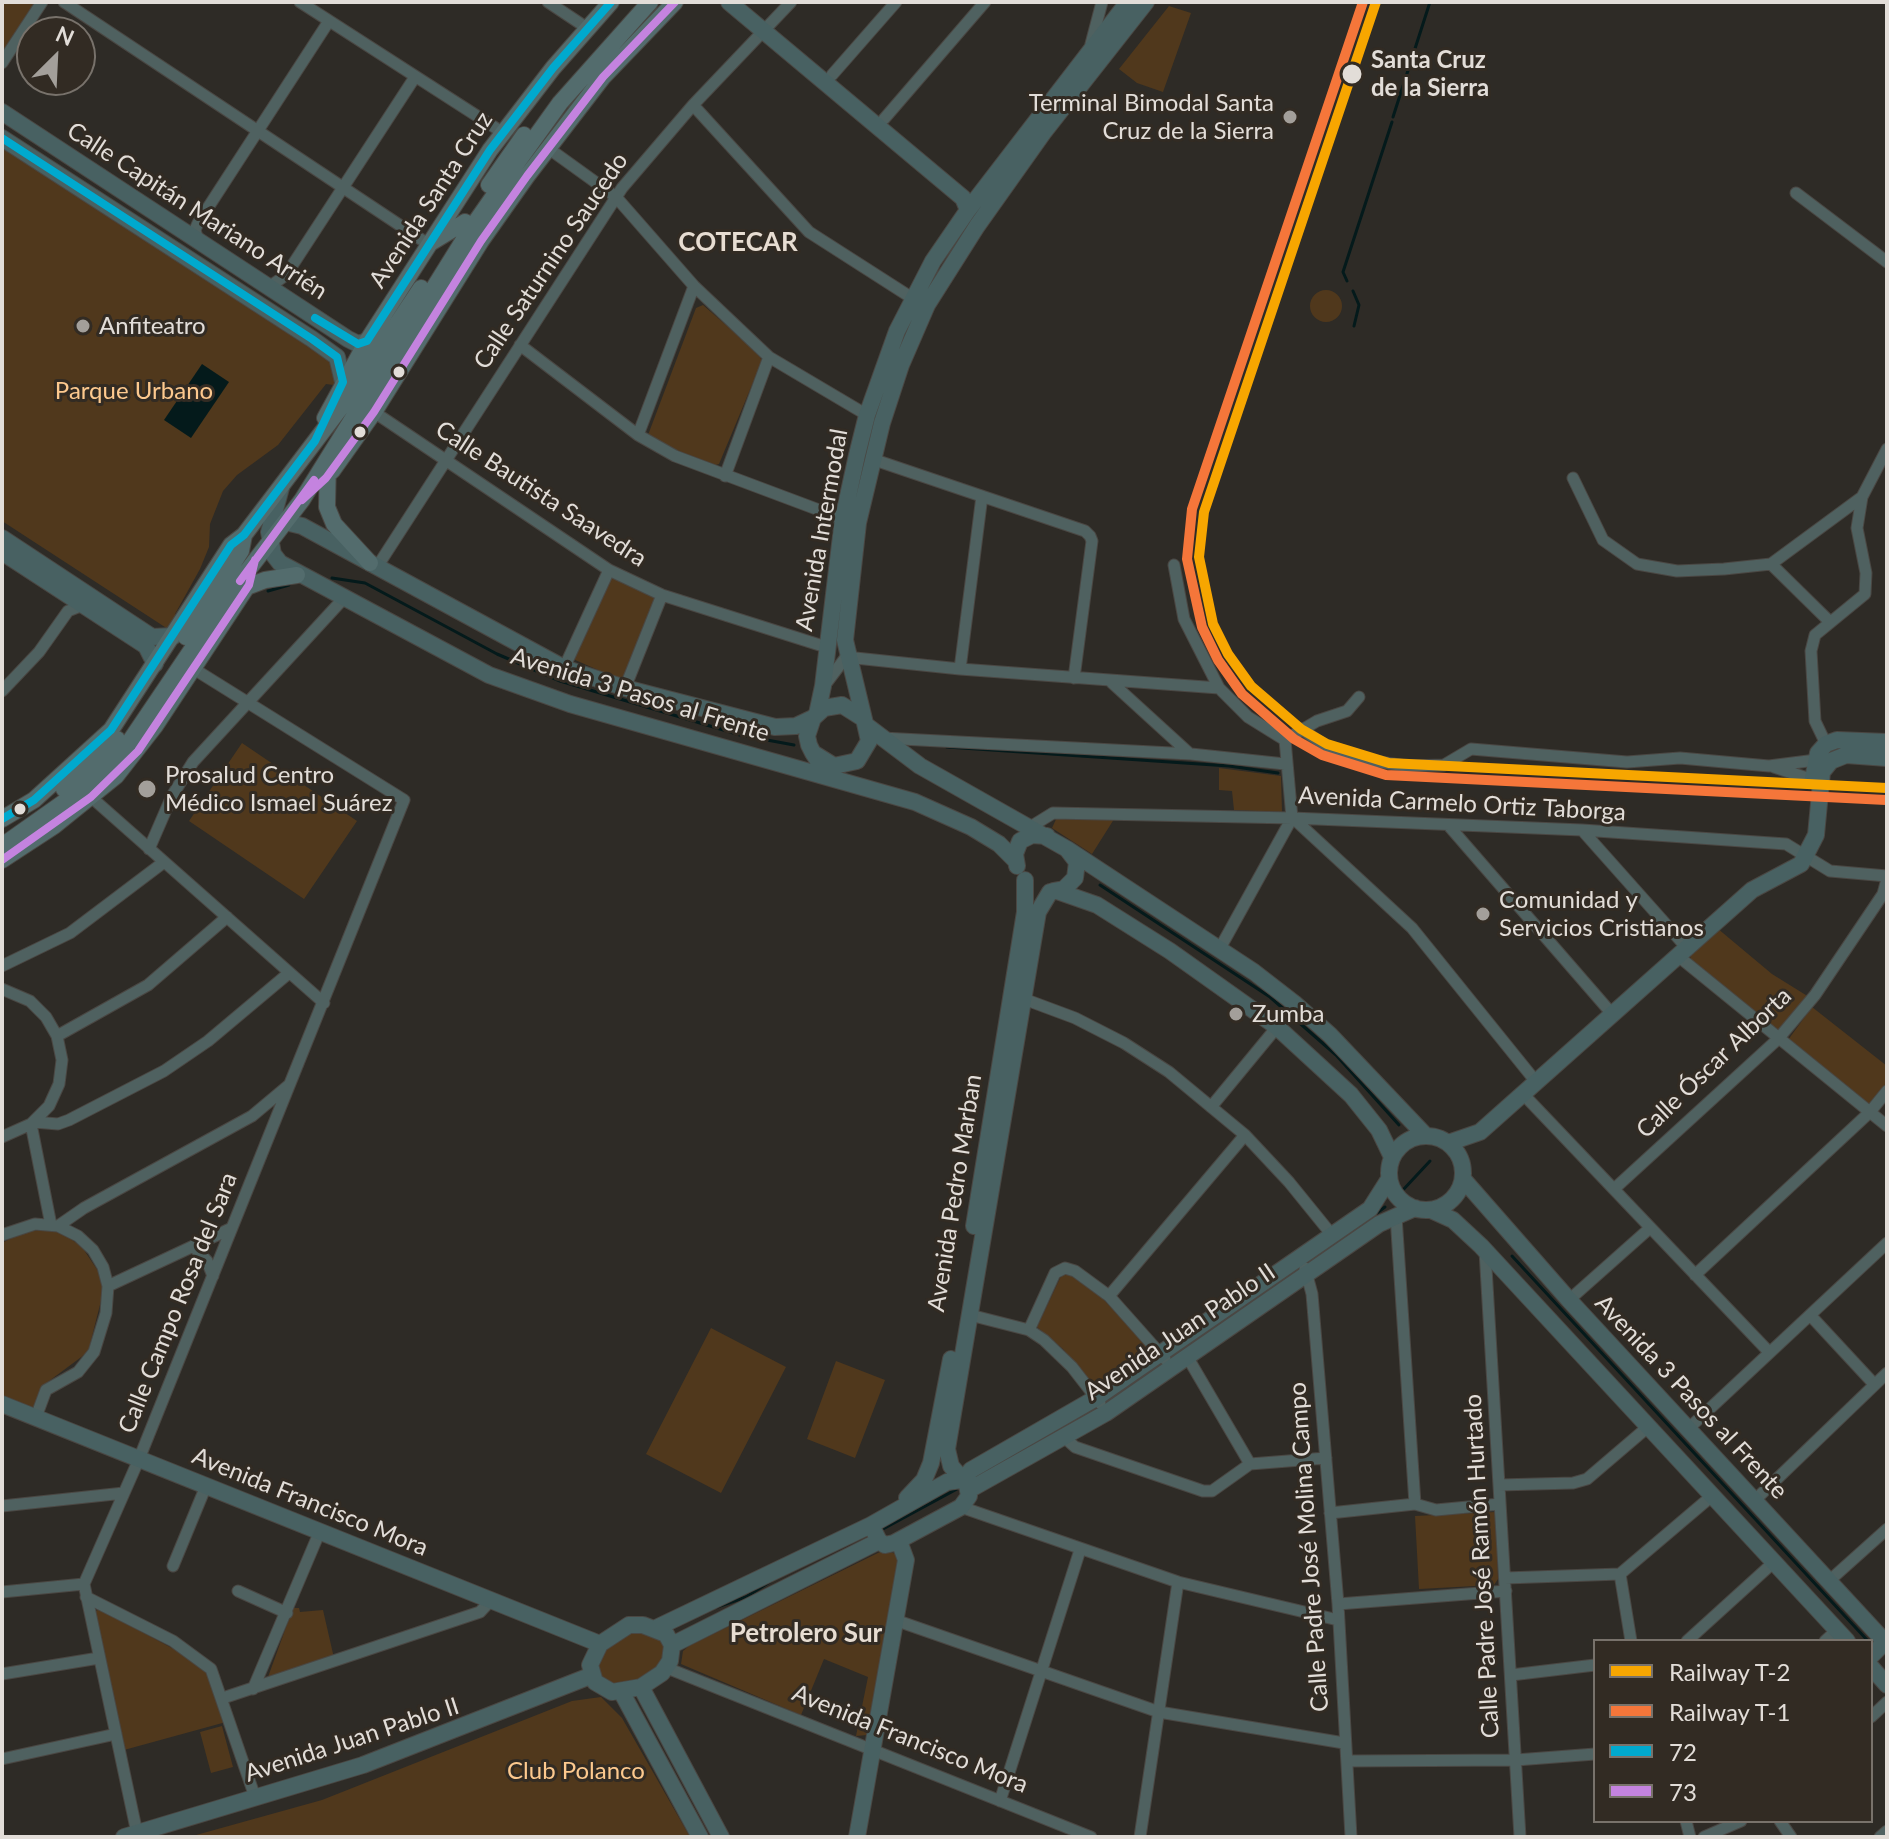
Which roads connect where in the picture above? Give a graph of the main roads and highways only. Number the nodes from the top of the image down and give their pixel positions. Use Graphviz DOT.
graph roads {
  1 [pos="611,2"];
  2 [pos="637,2"];
  3 [pos="650,2"];
  4 [pos="675,2"];
  5 [pos="465,222"];
  6 [pos="481,241"];
  7 [pos="428,244"];
  8 [pos="438,280"];
  9 [pos="315,441"];
  10 [pos="328,458"];
  11 [pos="326,478"];
  12 [pos="302,500"];
  13 [pos="244,534"];
  14 [pos="255,560"];
  15 [pos="373,565"];
  16 [pos="297,575"];
  17 [pos="249,585"];
  18 [pos="228,596"];
  19 [pos="2,819"];
  20 [pos="2,831"];
  21 [pos="2,846"];
  22 [pos="2,860"];
  1 -- 7 [label="main road, Avenida Santa Cruz"];
  2 -- 5 [label="main road, Avenida Santa Cruz"];
  3 -- 8 [label="main road, Avenida Santa Cruz"];
  4 -- 6 [label="main road, Avenida Santa Cruz"];
  5 -- 7 [label="main road"];
  5 -- 9 [label="main road, Avenida Santa Cruz"];
  6 -- 8 [label="main road"];
  6 -- 11 [label="main road, Avenida Santa Cruz"];
  7 -- 9 [label="main road, Avenida Santa Cruz"];
  8 -- 10 [label="main road, Avenida Santa Cruz"];
  9 -- 13 [label="main road, Avenida Santa Cruz"];
  10 -- 11 [label="main road"];
  10 -- 12 [label="main road, Avenida Santa Cruz"];
  11 -- 12 [label="main road, Avenida Santa Cruz"];
  11 -- 15 [label="main road"];
  12 -- 14 [label="main road, Avenida Santa Cruz"];
  13 -- 19 [label="main road, Avenida Santa Cruz"];
  13 -- 20 [label="main road, Avenida Santa Cruz"];
  14 -- 17 [label="main road, Avenida Santa Cruz"];
  14 -- 18 [label="main road, Avenida Santa Cruz"];
  16 -- 17 [label="main road"];
  17 -- 18 [label="main road"];
  17 -- 22 [label="main road, Avenida Santa Cruz"];
  18 -- 21 [label="main road, Avenida Santa Cruz"];
}
